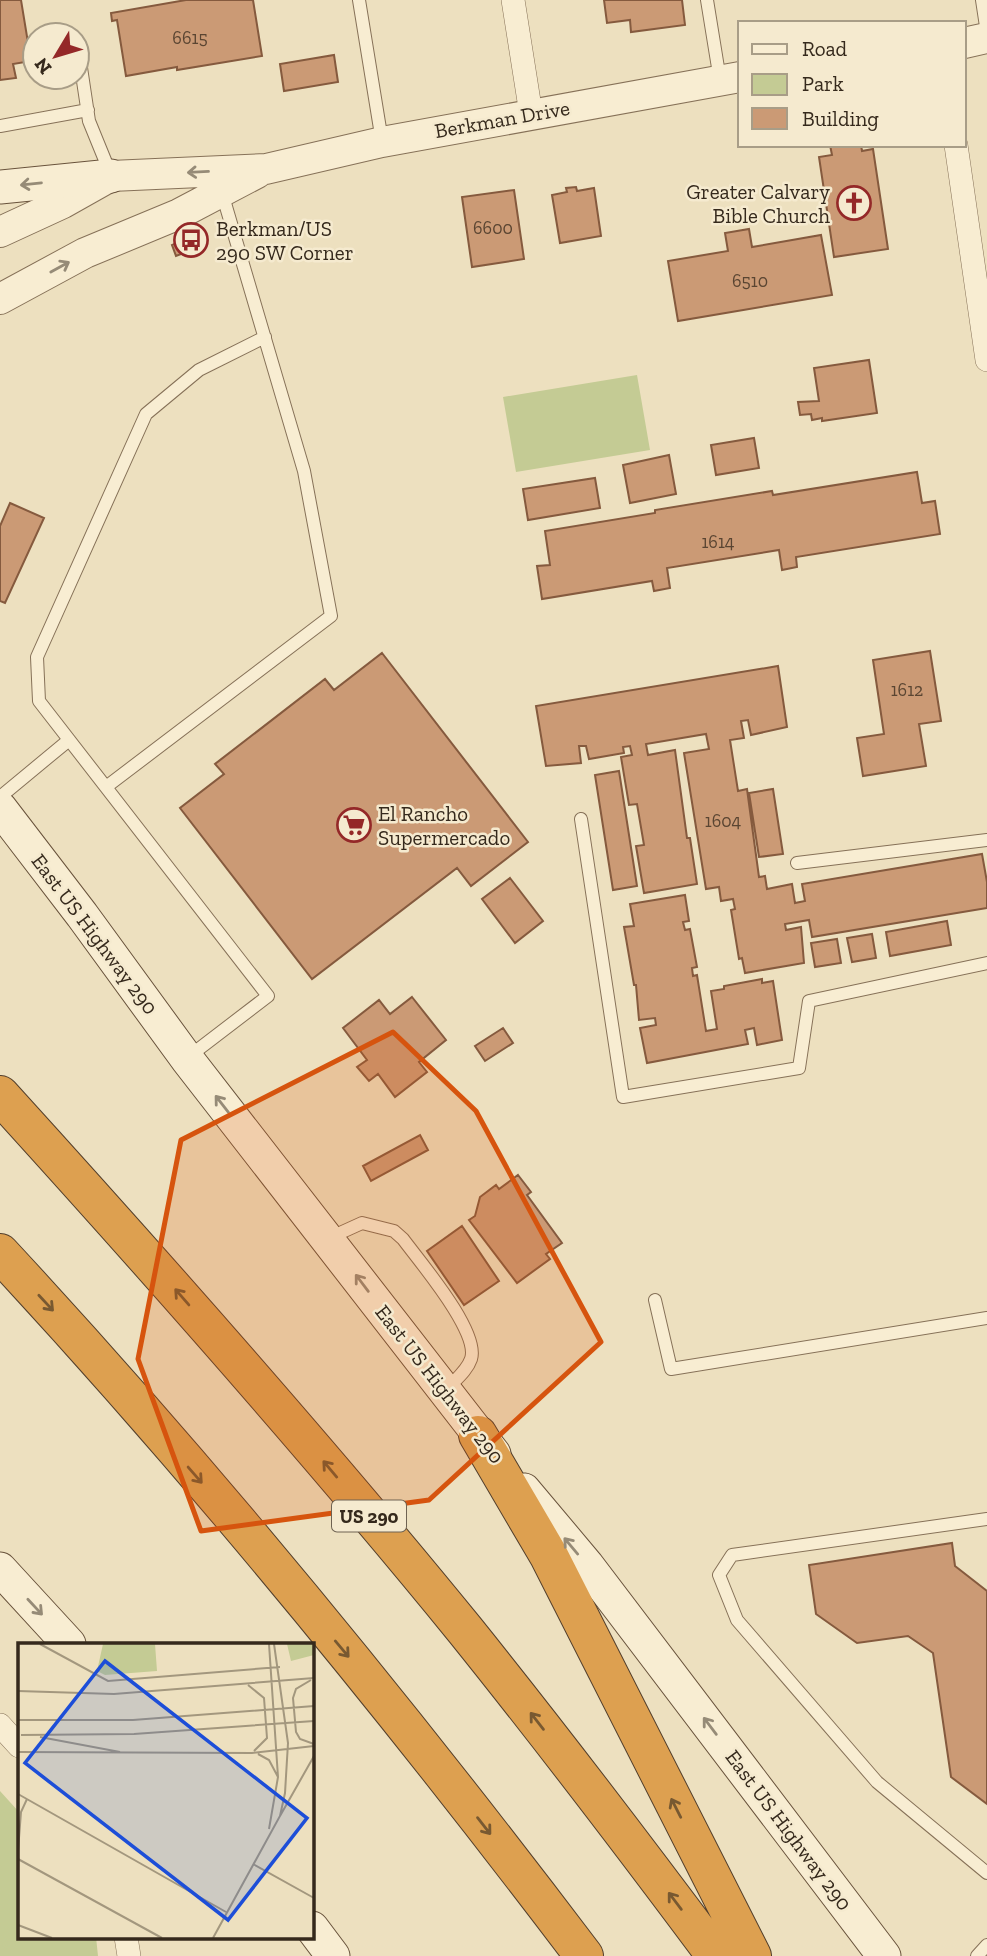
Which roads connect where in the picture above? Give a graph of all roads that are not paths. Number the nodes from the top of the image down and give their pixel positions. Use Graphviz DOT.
graph roads {
  1 [pos="359,0"];
  2 [pos="513,0"];
  3 [pos="707,0"];
  4 [pos="982,0"];
  5 [pos="987,36"];
  6 [pos="966,42"];
  7 [pos="730,79"];
  8 [pos="85,91"];
  9 [pos="88,110"];
  10 [pos="531,114"];
  11 [pos="0,125"];
  12 [pos="382,142"];
  13 [pos="956,147"];
  14 [pos="266,169"];
  15 [pos="111,176"];
  16 [pos="0,187"];
  17 [pos="221,192"];
  18 [pos="0,232"];
  19 [pos="0,299"];
  20 [pos="265,337"];
  21 [pos="987,360"];
  22 [pos="69,740"];
  23 [pos="106,788"];
  24 [pos="0,797"];
  25 [pos="0,808"];
  26 [pos="581,819"];
  27 [pos="987,840"];
  28 [pos="797,863"];
  29 [pos="987,963"];
  30 [pos="187,1059"];
  31 [pos="0,1095"];
  32 [pos="328,1238"];
  33 [pos="0,1252"];
  34 [pos="655,1300"];
  35 [pos="987,1318"];
  36 [pos="444,1391"];
  37 [pos="478,1435"];
  38 [pos="987,1519"];
  39 [pos="0,1569"];
  40 [pos="68,1643"];
  41 [pos="0,1726"];
  42 [pos="18,1745"];
  43 [pos="987,1873"];
  44 [pos="313,1929"];
  45 [pos="126,1938"];
  46 [pos="987,1945"];
  47 [pos="129,1956"];
  48 [pos="333,1956"];
  49 [pos="584,1956"];
  50 [pos="716,1956"];
  51 [pos="752,1956"];
  52 [pos="884,1956"];
  53 [pos="977,1956"];
  1 -- 12 [label="lane"];
  2 -- 10 [label="street"];
  3 -- 7 [label="lane"];
  4 -- 5 [label="lane"];
  5 -- 6 [label="street"];
  7 -- 10 [label="street, Berkman Drive"];
  8 -- 9 [label="lane"];
  9 -- 11 [label="lane"];
  9 -- 15 [label="lane"];
  10 -- 12 [label="street, Berkman Drive"];
  12 -- 14 [label="street, Berkman Drive"];
  13 -- 21 [label="street"];
  14 -- 15 [label="street, Berkman Drive, one-way"];
  14 -- 17 [label="street, Berkman Drive"];
  15 -- 16 [label="main road, one-way"];
  15 -- 18 [label="street, Berkman Drive"];
  19 -- 17 [label="street, Berkman Drive, one-way"];
  17 -- 20 [label="lane"];
  20 -- 22 [label="lane"];
  20 -- 23 [label="lane"];
  22 -- 23 [label="lane"];
  22 -- 24 [label="lane"];
  23 -- 30 [label="lane"];
  25 -- 30 [label="main road, East US Highway 290"];
  26 -- 29 [label="lane"];
  27 -- 28 [label="lane"];
  32 -- 30 [label="main road, East US Highway 290, one-way"];
  50 -- 31 [label="highway, US 290, one-way"];
  36 -- 32 [label="main road, East US Highway 290, one-way"];
  32 -- 36 [label="lane"];
  33 -- 49 [label="highway, one-way"];
  34 -- 35 [label="lane"];
  36 -- 37 [label="main road, East US Highway 290"];
  51 -- 37 [label="highway, one-way"];
  52 -- 37 [label="main road, East US Highway 290, one-way"];
  38 -- 43 [label="lane"];
  39 -- 40 [label="main road, one-way"];
  41 -- 42 [label="street"];
  44 -- 48 [label="main road"];
  45 -- 47 [label="street"];
  46 -- 53 [label="lane"];
}
